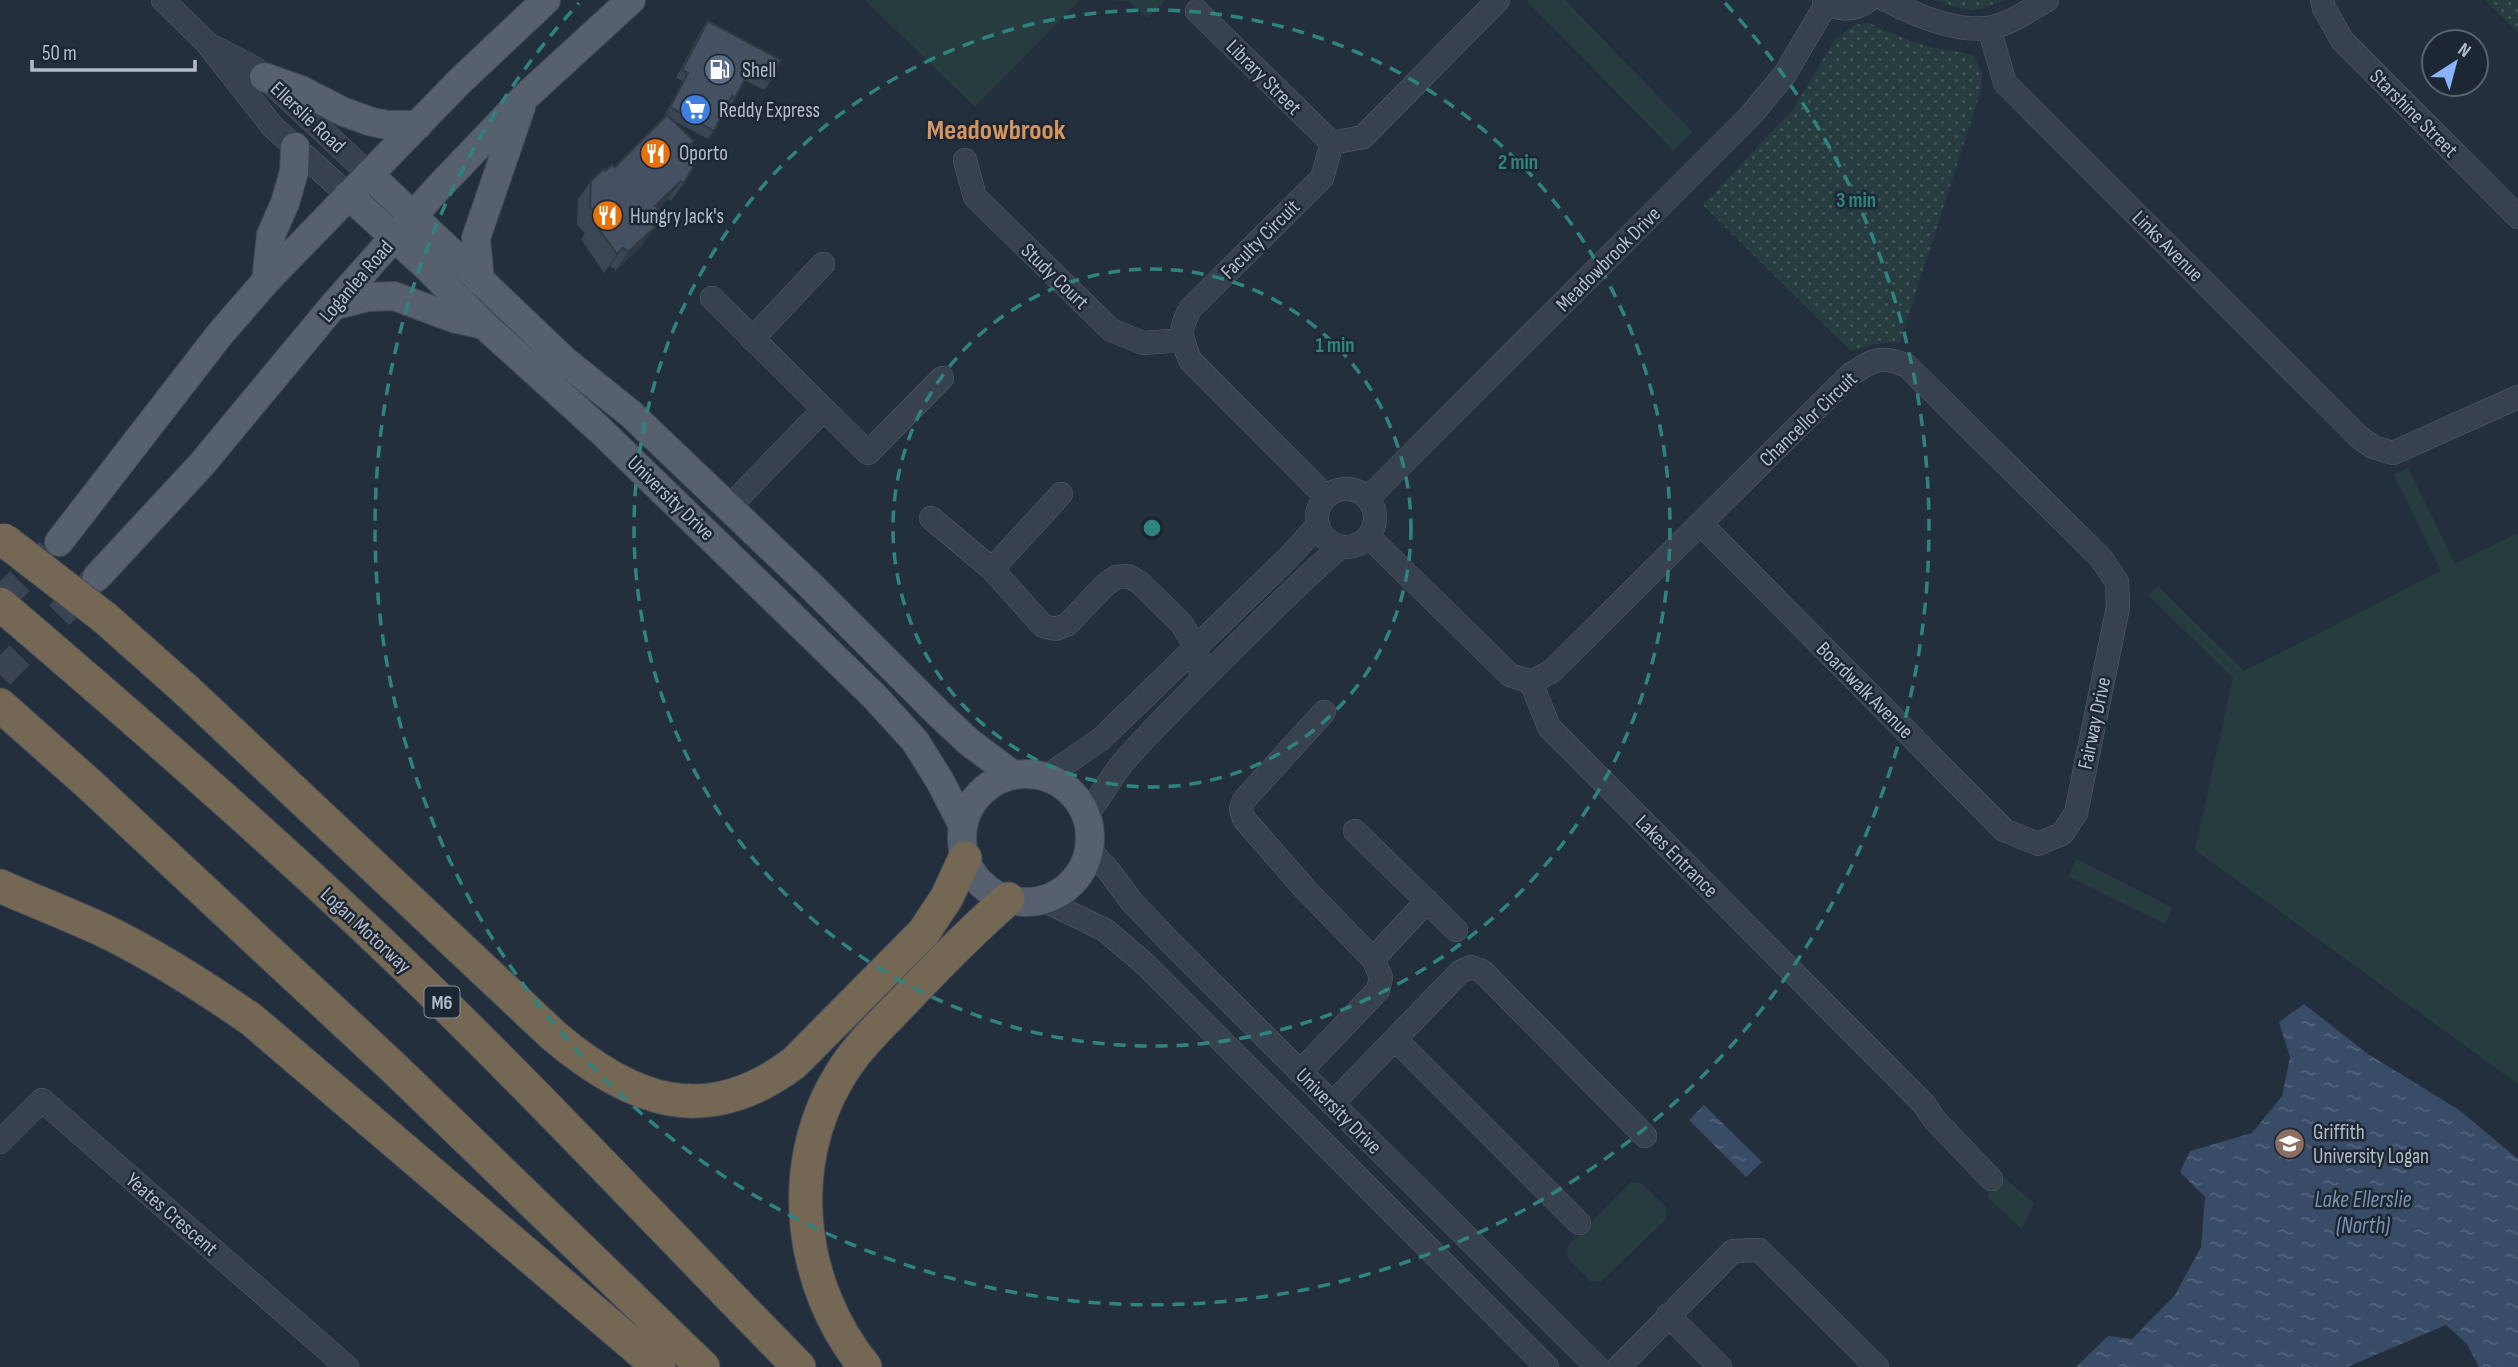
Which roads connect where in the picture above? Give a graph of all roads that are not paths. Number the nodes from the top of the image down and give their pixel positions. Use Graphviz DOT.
graph roads {
  1 [pos="163,0"];
  2 [pos="546,0"];
  3 [pos="631,0"];
  4 [pos="1498,0"];
  5 [pos="1869,0"];
  6 [pos="1886,0"];
  7 [pos="2047,0"];
  8 [pos="2322,0"];
  9 [pos="1825,1"];
  10 [pos="1197,11"];
  11 [pos="1989,29"];
  12 [pos="207,43"];
  13 [pos="264,77"];
  14 [pos="524,98"];
  15 [pos="418,125"];
  16 [pos="1332,143"];
  17 [pos="295,147"];
  18 [pos="965,160"];
  19 [pos="369,174"];
  20 [pos="348,195"];
  21 [pos="412,216"];
  22 [pos="2518,217"];
  23 [pos="394,237"];
  24 [pos="824,264"];
  25 [pos="266,281"];
  26 [pos="480,281"];
  27 [pos="712,298"];
  28 [pos="333,306"];
  29 [pos="484,325"];
  30 [pos="752,339"];
  31 [pos="1182,340"];
  32 [pos="942,378"];
  33 [pos="2518,397"];
  34 [pos="823,410"];
  35 [pos="1061,495"];
  36 [pos="1326,497"];
  37 [pos="1368,498"];
  38 [pos="729,508"];
  39 [pos="931,518"];
  40 [pos="1700,524"];
  41 [pos="1318,525"];
  42 [pos="1369,537"];
  43 [pos="2,539"];
  44 [pos="58,542"];
  45 [pos="1340,547"];
  46 [pos="992,569"];
  47 [pos="97,577"];
  48 [pos="2117,582"];
  49 [pos="0,604"];
  50 [pos="1196,647"];
  51 [pos="1202,680"];
  52 [pos="1531,682"];
  53 [pos="5,710"];
  54 [pos="1324,712"];
  55 [pos="1013,775"];
  56 [pos="1046,777"];
  57 [pos="1086,816"];
  58 [pos="1355,831"];
  59 [pos="964,842"];
  60 [pos="2038,844"];
  61 [pos="1089,849"];
  62 [pos="0,886"];
  63 [pos="1008,899"];
  64 [pos="1043,900"];
  65 [pos="1427,901"];
  66 [pos="1456,930"];
  67 [pos="1373,959"];
  68 [pos="1395,1039"];
  69 [pos="1300,1072"];
  70 [pos="1332,1104"];
  71 [pos="1645,1136"];
  72 [pos="0,1142"];
  73 [pos="1991,1178"];
  74 [pos="1579,1223"];
  75 [pos="1668,1315"];
  76 [pos="347,1367"];
  77 [pos="659,1367"];
  78 [pos="703,1367"];
  79 [pos="799,1367"];
  80 [pos="865,1367"];
  81 [pos="1546,1367"];
  82 [pos="1597,1367"];
  83 [pos="1619,1367"];
  84 [pos="1720,1367"];
  85 [pos="1877,1367"];
  1 -- 12 [label="street, Ellerslie Road"];
  2 -- 15 [label="main road"];
  3 -- 14 [label="main road, Loganlea Road"];
  4 -- 16 [label="street"];
  5 -- 9 [label="street, Meadowbrook Drive"];
  6 -- 11 [label="street"];
  7 -- 11 [label="street"];
  8 -- 22 [label="street, Starshine Street"];
  9 -- 37 [label="street, Meadowbrook Drive"];
  10 -- 16 [label="street, Library Street"];
  11 -- 33 [label="street, Links Avenue"];
  12 -- 13 [label="street, Ellerslie Road"];
  12 -- 17 [label="street, Ellerslie Road"];
  13 -- 15 [label="main road"];
  13 -- 19 [label="street, Ellerslie Road"];
  14 -- 21 [label="main road, Loganlea Road"];
  14 -- 26 [label="main road"];
  15 -- 19 [label="main road"];
  16 -- 31 [label="street, Faculty Circuit"];
  17 -- 20 [label="street, Ellerslie Road"];
  17 -- 25 [label="main road"];
  18 -- 31 [label="street, Study Court"];
  19 -- 20 [label="main road"];
  19 -- 21 [label="main road, University Drive"];
  20 -- 23 [label="main road, University Drive"];
  20 -- 25 [label="main road"];
  21 -- 23 [label="main road, Loganlea Road"];
  21 -- 26 [label="main road, University Drive"];
  23 -- 28 [label="main road, Loganlea Road"];
  23 -- 29 [label="main road, University Drive"];
  24 -- 30 [label="street"];
  25 -- 44 [label="main road"];
  26 -- 38 [label="main road, University Drive"];
  27 -- 30 [label="street"];
  28 -- 29 [label="main road"];
  28 -- 47 [label="main road, Loganlea Road"];
  29 -- 59 [label="main road, University Drive"];
  30 -- 34 [label="street"];
  31 -- 36 [label="street"];
  32 -- 34 [label="street"];
  34 -- 38 [label="street"];
  35 -- 46 [label="street"];
  36 -- 37 [label="street"];
  36 -- 41 [label="street"];
  37 -- 42 [label="street"];
  38 -- 55 [label="main road, University Drive"];
  39 -- 46 [label="street"];
  40 -- 48 [label="street, Chancellor Circuit"];
  40 -- 52 [label="street, Chancellor Circuit"];
  40 -- 60 [label="street, Boardwalk Avenue"];
  41 -- 45 [label="street"];
  41 -- 50 [label="street"];
  42 -- 45 [label="street"];
  42 -- 52 [label="street"];
  43 -- 59 [label="highway, bridge"];
  45 -- 51 [label="street"];
  46 -- 50 [label="street"];
  48 -- 60 [label="street, Fairway Drive"];
  49 -- 79 [label="highway, Logan Motorway / M6, bridge"];
  50 -- 51 [label="street"];
  50 -- 56 [label="street"];
  51 -- 57 [label="street"];
  52 -- 73 [label="street, Lakes Entrance"];
  53 -- 78 [label="highway"];
  54 -- 67 [label="street"];
  55 -- 56 [label="main road"];
  55 -- 59 [label="main road"];
  56 -- 57 [label="main road"];
  57 -- 61 [label="main road"];
  58 -- 65 [label="street"];
  59 -- 63 [label="main road"];
  61 -- 64 [label="main road"];
  61 -- 69 [label="street, University Drive"];
  62 -- 77 [label="highway"];
  63 -- 64 [label="main road"];
  63 -- 80 [label="highway"];
  64 -- 81 [label="street, University Drive"];
  65 -- 66 [label="street"];
  65 -- 67 [label="street"];
  67 -- 69 [label="street"];
  68 -- 70 [label="street"];
  68 -- 71 [label="street"];
  68 -- 74 [label="street"];
  69 -- 70 [label="street, University Drive"];
  70 -- 82 [label="street, University Drive"];
  72 -- 76 [label="street, Yeates Crescent"];
  75 -- 83 [label="street"];
  75 -- 84 [label="street"];
  75 -- 85 [label="street"];
}
